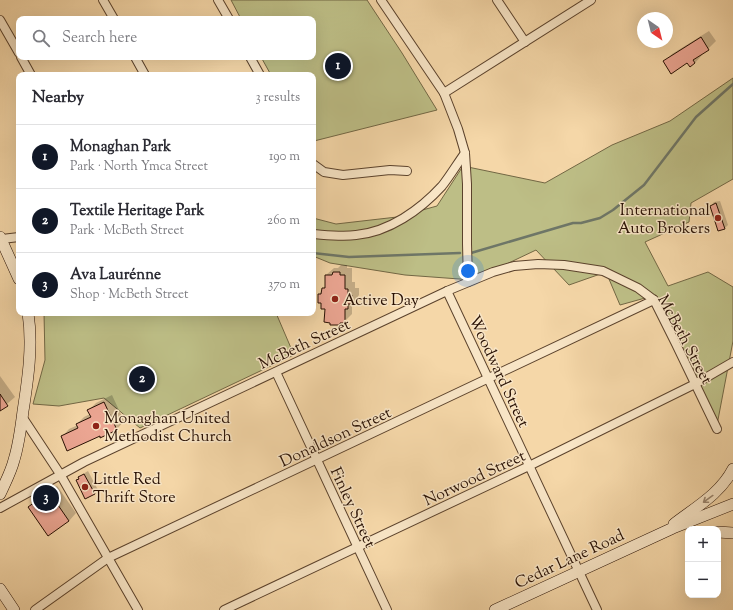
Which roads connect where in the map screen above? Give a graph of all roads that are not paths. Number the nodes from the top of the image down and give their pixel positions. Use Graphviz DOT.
graph roads {
  1 [pos="103,0"];
  2 [pos="218,0"];
  3 [pos="381,0"];
  4 [pos="498,0"];
  5 [pos="591,0"];
  6 [pos="112,16"];
  7 [pos="227,16"];
  8 [pos="0,20"];
  9 [pos="525,42"];
  10 [pos="16,48"];
  11 [pos="23,60"];
  12 [pos="136,60"];
  13 [pos="252,60"];
  14 [pos="30,72"];
  15 [pos="142,72"];
  16 [pos="258,72"];
  17 [pos="444,93"];
  18 [pos="465,153"];
  19 [pos="316,166"];
  20 [pos="407,172"];
  21 [pos="316,234"];
  22 [pos="16,237"];
  23 [pos="1,238"];
  24 [pos="16,272"];
  25 [pos="468,282"];
  26 [pos="447,291"];
  27 [pos="654,300"];
  28 [pos="28,316"];
  29 [pos="733,362"];
  30 [pos="276,372"];
  31 [pos="488,379"];
  32 [pos="695,384"];
  33 [pos="22,418"];
  34 [pos="716,429"];
  35 [pos="317,460"];
  36 [pos="529,466"];
  37 [pos="733,469"];
  38 [pos="60,474"];
  39 [pos="0,494"];
  40 [pos="733,504"];
  41 [pos="0,508"];
  42 [pos="673,528"];
  43 [pos="685,530"];
  44 [pos="721,532"];
  45 [pos="733,533"];
  46 [pos="657,536"];
  47 [pos="357,547"];
  48 [pos="108,558"];
  49 [pos="579,572"];
  50 [pos="0,589"];
  51 [pos="14,610"];
  52 [pos="35,610"];
  53 [pos="138,610"];
  54 [pos="224,610"];
  55 [pos="387,610"];
  56 [pos="495,610"];
  57 [pos="597,610"];
  1 -- 6 [label="street"];
  2 -- 7 [label="street"];
  3 -- 17 [label="street"];
  4 -- 9 [label="street"];
  5 -- 9 [label="street"];
  8 -- 10 [label="street"];
  9 -- 17 [label="street"];
  11 -- 14 [label="street"];
  12 -- 15 [label="street"];
  13 -- 16 [label="street"];
  17 -- 18 [label="street"];
  18 -- 21 [label="street"];
  18 -- 25 [label="street"];
  19 -- 20 [label="street"];
  22 -- 23 [label="street"];
  23 -- 24 [label="main road"];
  25 -- 26 [label="street, McBeth Street"];
  25 -- 27 [label="street, McBeth Street"];
  26 -- 30 [label="street, McBeth Street"];
  26 -- 31 [label="street, Woodward Street"];
  27 -- 31 [label="street, Donaldson Street"];
  27 -- 32 [label="street, McBeth Street"];
  28 -- 33 [label="main road"];
  29 -- 32 [label="street, Norwood Street"];
  30 -- 35 [label="street, Finley Street"];
  30 -- 38 [label="street, McBeth Street"];
  31 -- 35 [label="street, Donaldson Street"];
  31 -- 36 [label="street, Woodward Street"];
  32 -- 34 [label="street, McBeth Street"];
  32 -- 36 [label="street, Norwood Street"];
  33 -- 38 [label="street"];
  33 -- 39 [label="main road"];
  35 -- 47 [label="street, Finley Street"];
  35 -- 48 [label="street, Donaldson Street"];
  36 -- 47 [label="street, Norwood Street"];
  36 -- 49 [label="street, Woodward Street"];
  37 -- 46 [label="main road, Cedar Lane Road, one-way"];
  38 -- 41 [label="street, McBeth Street"];
  38 -- 48 [label="street"];
  40 -- 42 [label="main road, Cedar Lane Road"];
  42 -- 43 [label="main road"];
  42 -- 46 [label="main road, Cedar Lane Road"];
  44 -- 45 [label="main road"];
  46 -- 49 [label="main road, Cedar Lane Road"];
  47 -- 54 [label="street, Norwood Street"];
  47 -- 55 [label="street, Finley Street"];
  48 -- 52 [label="street, Donaldson Street"];
  48 -- 53 [label="street"];
  49 -- 56 [label="main road, Cedar Lane Road"];
  49 -- 57 [label="street, Woodward Street"];
  50 -- 51 [label="main road"];
}
